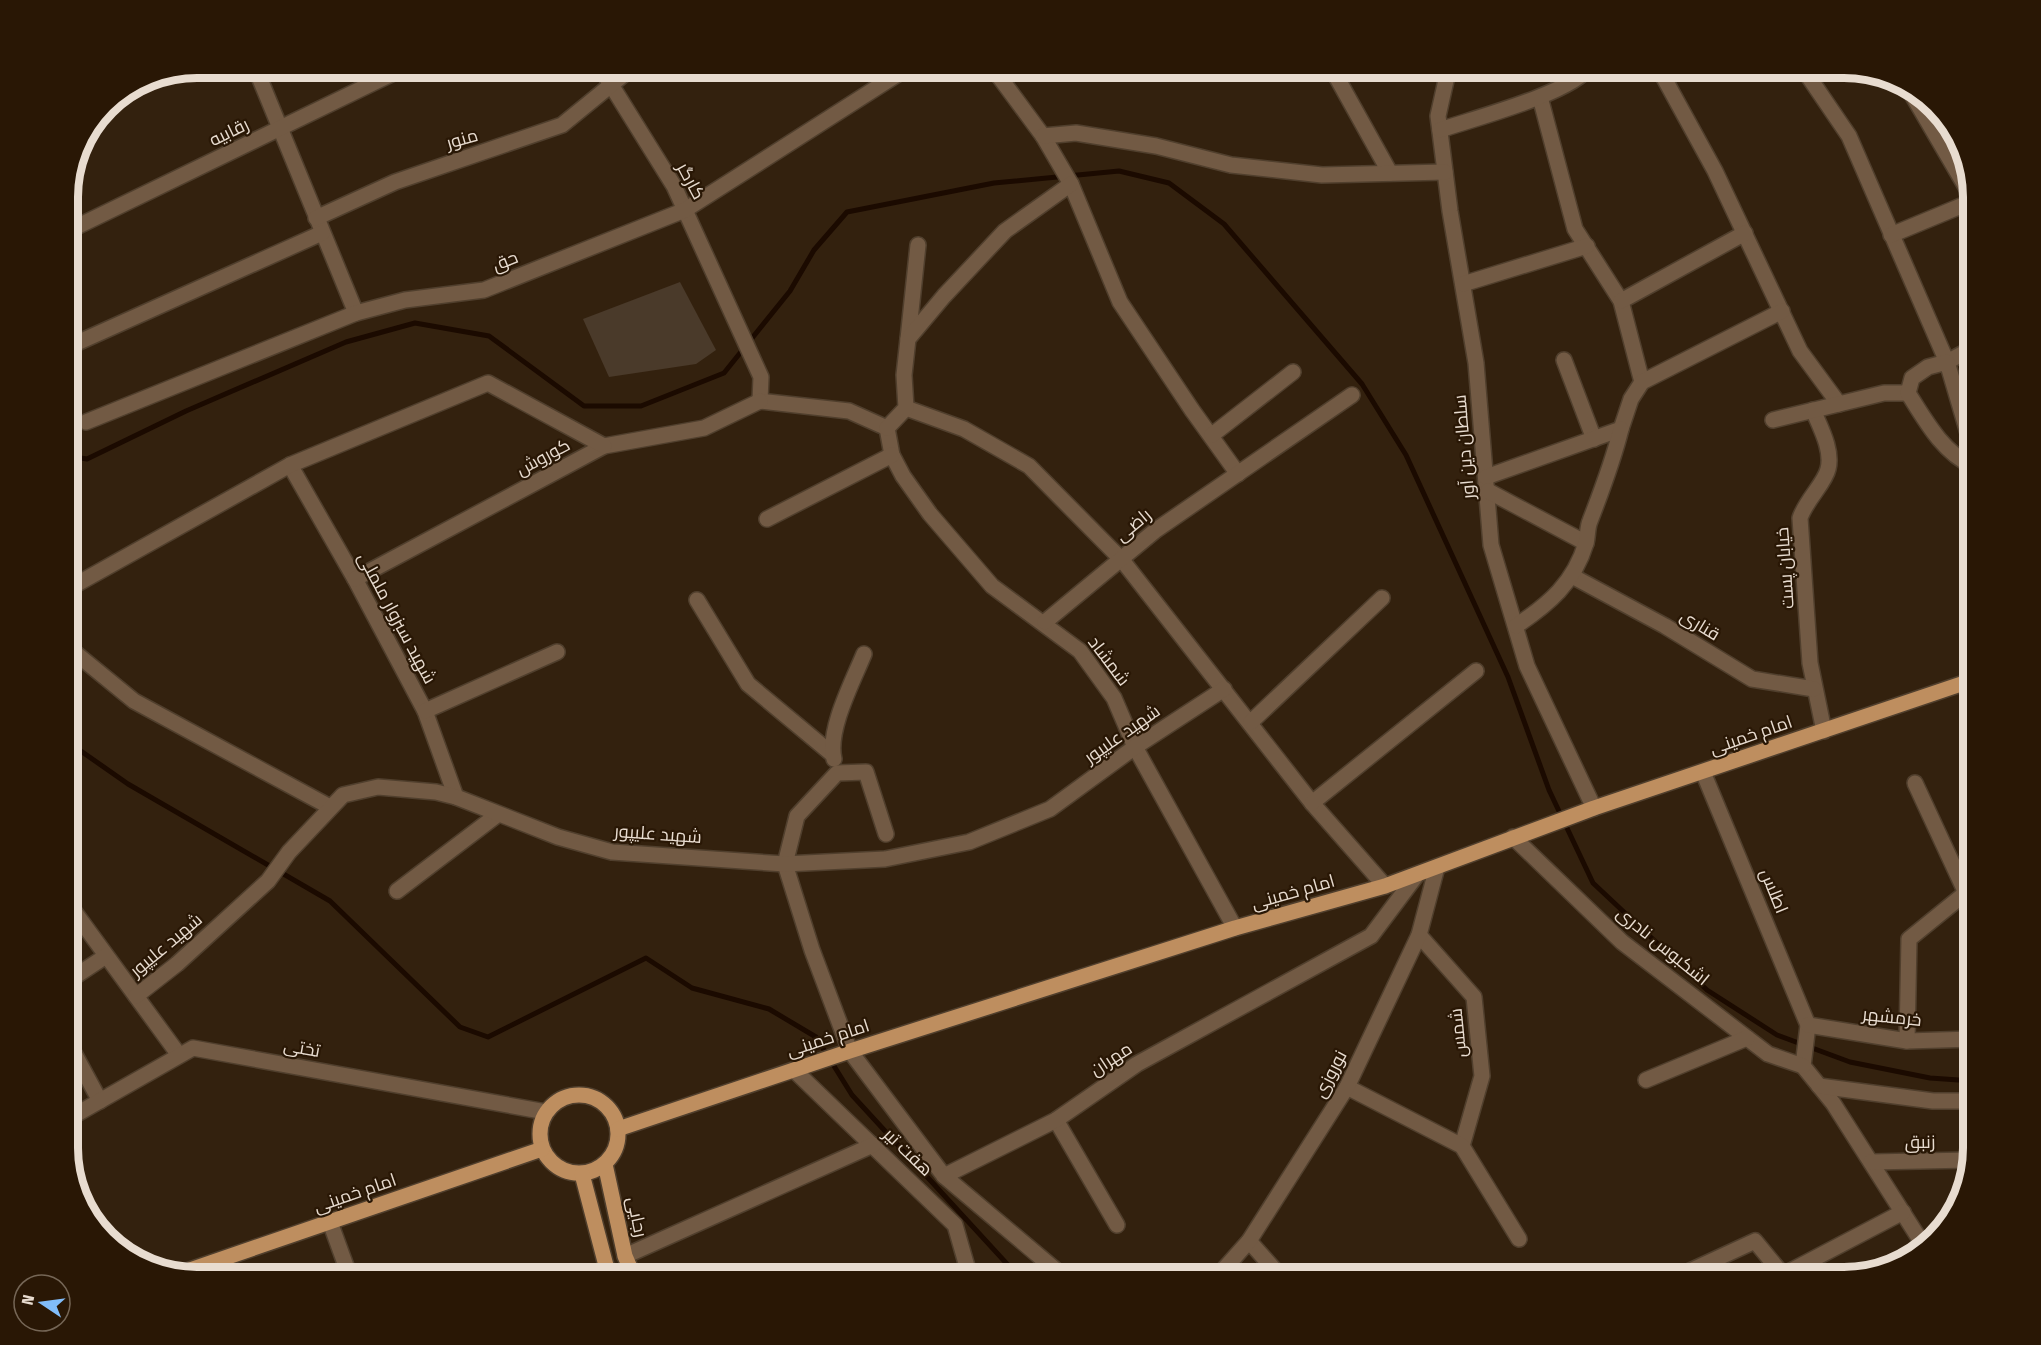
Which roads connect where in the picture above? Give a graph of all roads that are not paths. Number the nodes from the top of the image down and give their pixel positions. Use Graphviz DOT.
graph roads {
  1 [pos="259,78"];
  2 [pos="385,78"];
  3 [pos="606,78"];
  4 [pos="620,78"];
  5 [pos="893,78"];
  6 [pos="1000,78"];
  7 [pos="1337,78"];
  8 [pos="1447,78"];
  9 [pos="1578,78"];
  10 [pos="1664,78"];
  11 [pos="1809,78"];
  12 [pos="611,85"];
  13 [pos="1540,97"];
  14 [pos="1918,105"];
  15 [pos="280,129"];
  16 [pos="1440,130"];
  17 [pos="1043,136"];
  18 [pos="1445,172"];
  19 [pos="1390,173"];
  20 [pos="1962,179"];
  21 [pos="1071,184"];
  22 [pos="1963,205"];
  23 [pos="685,210"];
  24 [pos="78,226"];
  25 [pos="319,226"];
  26 [pos="1745,233"];
  27 [pos="1891,235"];
  28 [pos="918,244"];
  29 [pos="1587,246"];
  30 [pos="1463,284"];
  31 [pos="1621,301"];
  32 [pos="1782,311"];
  33 [pos="356,313"];
  34 [pos="908,339"];
  35 [pos="78,342"];
  36 [pos="1963,354"];
  37 [pos="1564,360"];
  38 [pos="1947,362"];
  39 [pos="1293,372"];
  40 [pos="1642,382"];
  41 [pos="1908,393"];
  42 [pos="1352,395"];
  43 [pos="760,401"];
  44 [pos="1839,404"];
  45 [pos="906,408"];
  46 [pos="1813,410"];
  47 [pos="1963,414"];
  48 [pos="1773,420"];
  49 [pos="86,422"];
  50 [pos="886,428"];
  51 [pos="1621,429"];
  52 [pos="1212,435"];
  53 [pos="1594,439"];
  54 [pos="603,446"];
  55 [pos="892,454"];
  56 [pos="1963,462"];
  57 [pos="290,465"];
  58 [pos="1238,474"];
  59 [pos="1487,484"];
  60 [pos="767,519"];
  61 [pos="1586,543"];
  62 [pos="1122,560"];
  63 [pos="1572,576"];
  64 [pos="355,579"];
  65 [pos="78,583"];
  66 [pos="1382,597"];
  67 [pos="697,600"];
  68 [pos="1045,622"];
  69 [pos="1516,626"];
  70 [pos="557,652"];
  71 [pos="864,654"];
  72 [pos="78,655"];
  73 [pos="1476,671"];
  74 [pos="1963,684"];
  75 [pos="1224,689"];
  76 [pos="1814,690"];
  77 [pos="425,711"];
  78 [pos="1251,722"];
  79 [pos="1824,731"];
  80 [pos="1135,747"];
  81 [pos="832,754"];
  82 [pos="1703,772"];
  83 [pos="837,773"];
  84 [pos="1915,783"];
  85 [pos="456,797"];
  86 [pos="1312,803"];
  87 [pos="330,807"];
  88 [pos="1594,808"];
  89 [pos="497,815"];
  90 [pos="886,834"];
  91 [pos="1513,837"];
  92 [pos="784,864"];
  93 [pos="1437,867"];
  94 [pos="1416,876"];
  95 [pos="1963,876"];
  96 [pos="1385,886"];
  97 [pos="397,891"];
  98 [pos="1963,896"];
  99 [pos="78,917"];
  100 [pos="1235,928"];
  101 [pos="1419,935"];
  102 [pos="106,956"];
  103 [pos="78,974"];
  104 [pos="136,996"];
  105 [pos="1808,1025"];
  106 [pos="1747,1038"];
  107 [pos="1963,1039"];
  108 [pos="1906,1041"];
  109 [pos="846,1052"];
  110 [pos="179,1055"];
  111 [pos="78,1060"];
  112 [pos="1803,1066"];
  113 [pos="794,1070"];
  114 [pos="1646,1080"];
  115 [pos="1819,1086"];
  116 [pos="1347,1087"];
  117 [pos="100,1101"];
  118 [pos="1963,1101"];
  119 [pos="546,1112"];
  120 [pos="78,1113"];
  121 [pos="1056,1120"];
  122 [pos="618,1129"];
  123 [pos="873,1145"];
  124 [pos="1462,1146"];
  125 [pos="542,1149"];
  126 [pos="1962,1160"];
  127 [pos="1871,1162"];
  128 [pos="605,1164"];
  129 [pos="582,1174"];
  130 [pos="944,1176"];
  131 [pos="1903,1212"];
  132 [pos="330,1222"];
  133 [pos="1117,1225"];
  134 [pos="1519,1239"];
  135 [pos="1920,1239"];
  136 [pos="1249,1241"];
  137 [pos="625,1256"];
  138 [pos="199,1267"];
  139 [pos="346,1267"];
  140 [pos="606,1267"];
  141 [pos="630,1267"];
  142 [pos="967,1267"];
  143 [pos="1051,1267"];
  144 [pos="1227,1267"];
  145 [pos="1271,1267"];
  146 [pos="1700,1267"];
  147 [pos="1777,1267"];
  148 [pos="1801,1267"];
  1 -- 15 [label="street"];
  2 -- 15 [label="street, رقابیه"];
  3 -- 12 [label="street, کارگر"];
  4 -- 12 [label="street, منور"];
  5 -- 23 [label="street, حق"];
  6 -- 17 [label="street"];
  7 -- 19 [label="street"];
  8 -- 16 [label="street, سلطان دین آور"];
  9 -- 13 [label="street"];
  10 -- 26 [label="street"];
  11 -- 27 [label="street"];
  12 -- 23 [label="street, کارگر"];
  12 -- 25 [label="street, منور"];
  13 -- 16 [label="street"];
  13 -- 29 [label="street"];
  14 -- 20 [label="street"];
  15 -- 24 [label="street, رقابیه"];
  15 -- 25 [label="street"];
  16 -- 18 [label="street, سلطان دین آور"];
  17 -- 19 [label="street"];
  17 -- 21 [label="street"];
  18 -- 19 [label="street"];
  18 -- 30 [label="street, سلطان دین آور"];
  21 -- 34 [label="street"];
  21 -- 52 [label="street"];
  22 -- 27 [label="street"];
  23 -- 33 [label="street, حق"];
  23 -- 43 [label="street, کارگر"];
  25 -- 33 [label="street"];
  25 -- 35 [label="street, منور"];
  26 -- 31 [label="street"];
  26 -- 32 [label="street"];
  27 -- 38 [label="street"];
  28 -- 34 [label="street"];
  29 -- 30 [label="street"];
  29 -- 31 [label="street"];
  30 -- 59 [label="street, سلطان دین آور"];
  31 -- 40 [label="street"];
  32 -- 40 [label="street"];
  32 -- 44 [label="street"];
  33 -- 49 [label="street, حق"];
  34 -- 45 [label="street"];
  36 -- 38 [label="street"];
  37 -- 53 [label="street"];
  38 -- 41 [label="street"];
  38 -- 47 [label="street"];
  39 -- 52 [label="street"];
  40 -- 51 [label="street"];
  41 -- 44 [label="street"];
  41 -- 56 [label="street"];
  42 -- 58 [label="street, راضی"];
  43 -- 50 [label="street"];
  43 -- 54 [label="street, کوروش"];
  44 -- 46 [label="street"];
  45 -- 50 [label="street"];
  45 -- 62 [label="street"];
  46 -- 48 [label="street"];
  46 -- 76 [label="street, خیابان پست"];
  50 -- 55 [label="street, شمشاد"];
  51 -- 53 [label="street"];
  51 -- 61 [label="street"];
  52 -- 58 [label="street"];
  53 -- 59 [label="street"];
  54 -- 57 [label="street"];
  54 -- 64 [label="street, کوروش"];
  55 -- 60 [label="street"];
  55 -- 68 [label="street, شمشاد"];
  57 -- 64 [label="street, شهید سبزوار ململی"];
  57 -- 65 [label="street"];
  58 -- 62 [label="street, راضی"];
  59 -- 61 [label="street"];
  59 -- 69 [label="street, سلطان دین آور"];
  61 -- 63 [label="street"];
  62 -- 68 [label="street"];
  62 -- 75 [label="street, راضی"];
  63 -- 69 [label="street"];
  63 -- 76 [label="street, قناری"];
  64 -- 77 [label="street, شهید سبزوار ململی"];
  66 -- 78 [label="street"];
  67 -- 81 [label="street"];
  68 -- 80 [label="street, شمشاد"];
  69 -- 88 [label="street, سلطان دین آور"];
  70 -- 77 [label="street"];
  71 -- 81 [label="street"];
  72 -- 87 [label="street"];
  73 -- 86 [label="street"];
  74 -- 79 [label="main road, امام خمینی"];
  75 -- 78 [label="street, راضی"];
  75 -- 80 [label="street, شهید علیپور"];
  76 -- 79 [label="street, خیابان پست"];
  77 -- 85 [label="street, شهید سبزوار ململی"];
  78 -- 86 [label="street, راضی"];
  79 -- 82 [label="main road, امام خمینی"];
  80 -- 92 [label="street, شهید علیپور"];
  80 -- 100 [label="street, شمشاد"];
  81 -- 83 [label="street"];
  82 -- 88 [label="main road, امام خمینی"];
  82 -- 105 [label="street, اطلس"];
  83 -- 90 [label="street"];
  83 -- 92 [label="street"];
  84 -- 95 [label="street"];
  85 -- 87 [label="street, شهید علیپور"];
  85 -- 89 [label="street, شهید علیپور"];
  86 -- 96 [label="street, راضی"];
  87 -- 104 [label="street, شهید علیپور"];
  88 -- 91 [label="main road, امام خمینی"];
  89 -- 92 [label="street, شهید علیپور"];
  89 -- 97 [label="street"];
  91 -- 93 [label="main road, امام خمینی"];
  91 -- 106 [label="street, اشکبوس نادری"];
  92 -- 109 [label="street"];
  93 -- 94 [label="main road, امام خمینی"];
  93 -- 101 [label="street, نوروزی"];
  94 -- 96 [label="main road, امام خمینی"];
  94 -- 121 [label="street, مهران"];
  96 -- 100 [label="main road, امام خمینی"];
  98 -- 108 [label="street"];
  99 -- 102 [label="street"];
  100 -- 109 [label="main road, امام خمینی"];
  101 -- 116 [label="street, نوروزی"];
  101 -- 124 [label="street, شمس"];
  102 -- 103 [label="street"];
  102 -- 104 [label="street"];
  104 -- 110 [label="street"];
  105 -- 108 [label="street, خرمشهر"];
  105 -- 112 [label="street"];
  106 -- 112 [label="street, اشکبوس نادری"];
  106 -- 114 [label="street"];
  107 -- 108 [label="street, خرمشهر"];
  109 -- 113 [label="main road, امام خمینی"];
  109 -- 130 [label="street"];
  110 -- 117 [label="street, تختی"];
  110 -- 119 [label="street, تختی"];
  111 -- 117 [label="street"];
  112 -- 115 [label="street"];
  113 -- 122 [label="main road, امام خمینی"];
  113 -- 123 [label="street, هفت تیر"];
  115 -- 118 [label="street"];
  115 -- 127 [label="street"];
  116 -- 124 [label="street"];
  116 -- 136 [label="street, نوروزی"];
  117 -- 120 [label="street, تختی"];
  119 -- 122 [label="main road"];
  119 -- 125 [label="main road"];
  121 -- 130 [label="street, مهران"];
  121 -- 133 [label="street"];
  122 -- 128 [label="main road"];
  123 -- 137 [label="street"];
  123 -- 142 [label="street, هفت تیر"];
  124 -- 134 [label="street"];
  125 -- 129 [label="main road"];
  125 -- 132 [label="main road, امام خمینی"];
  126 -- 127 [label="street, زنبق"];
  127 -- 131 [label="street"];
  128 -- 129 [label="main road"];
  128 -- 137 [label="main road, رجایی"];
  129 -- 140 [label="main road"];
  130 -- 143 [label="street"];
  131 -- 135 [label="street"];
  131 -- 148 [label="street"];
  132 -- 138 [label="main road, امام خمینی"];
  132 -- 139 [label="street"];
  136 -- 144 [label="street, نوروزی"];
  136 -- 145 [label="street"];
  137 -- 141 [label="main road, رجایی"];
  146 -- 147 [label="street"];
}
